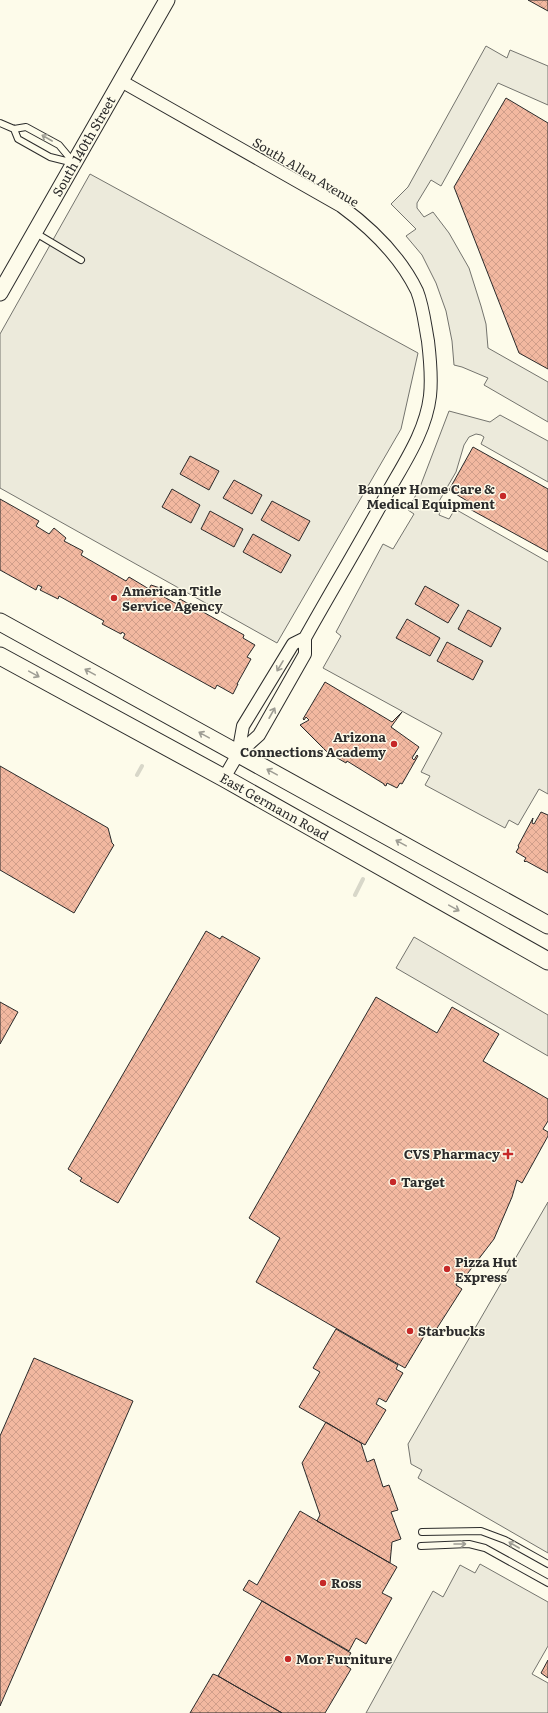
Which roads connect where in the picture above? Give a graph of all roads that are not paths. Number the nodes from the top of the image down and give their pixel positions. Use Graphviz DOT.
graph roads {
  1 [pos="167,0"];
  2 [pos="121,81"];
  3 [pos="0,123"];
  4 [pos="14,129"];
  5 [pos="74,163"];
  6 [pos="34,232"];
  7 [pos="81,260"];
  8 [pos="0,293"];
  9 [pos="0,622"];
  10 [pos="305,638"];
  11 [pos="0,656"];
  12 [pos="238,754"];
  13 [pos="224,778"];
  14 [pos="548,925"];
  15 [pos="548,961"];
  16 [pos="422,1532"];
  17 [pos="421,1546"];
  18 [pos="548,1564"];
  19 [pos="548,1583"];
  1 -- 2 [label="street, South 140th Street"];
  2 -- 5 [label="street, South 140th Street"];
  2 -- 10 [label="street, South Allen Avenue"];
  3 -- 4 [label="lane"];
  4 -- 5 [label="lane"];
  5 -- 4 [label="lane, one-way"];
  5 -- 6 [label="street, South 140th Street"];
  6 -- 7 [label="lane"];
  6 -- 8 [label="street, South 140th Street"];
  12 -- 9 [label="main road, one-way"];
  12 -- 10 [label="street, South Allen Avenue, one-way"];
  10 -- 12 [label="street, South Allen Avenue, one-way"];
  11 -- 13 [label="main road, East Germann Road, one-way"];
  12 -- 13 [label="street, South Allen Avenue"];
  14 -- 12 [label="main road, one-way"];
  13 -- 15 [label="main road, East Germann Road, one-way"];
  18 -- 16 [label="lane, one-way"];
  17 -- 19 [label="lane, one-way"];
}
